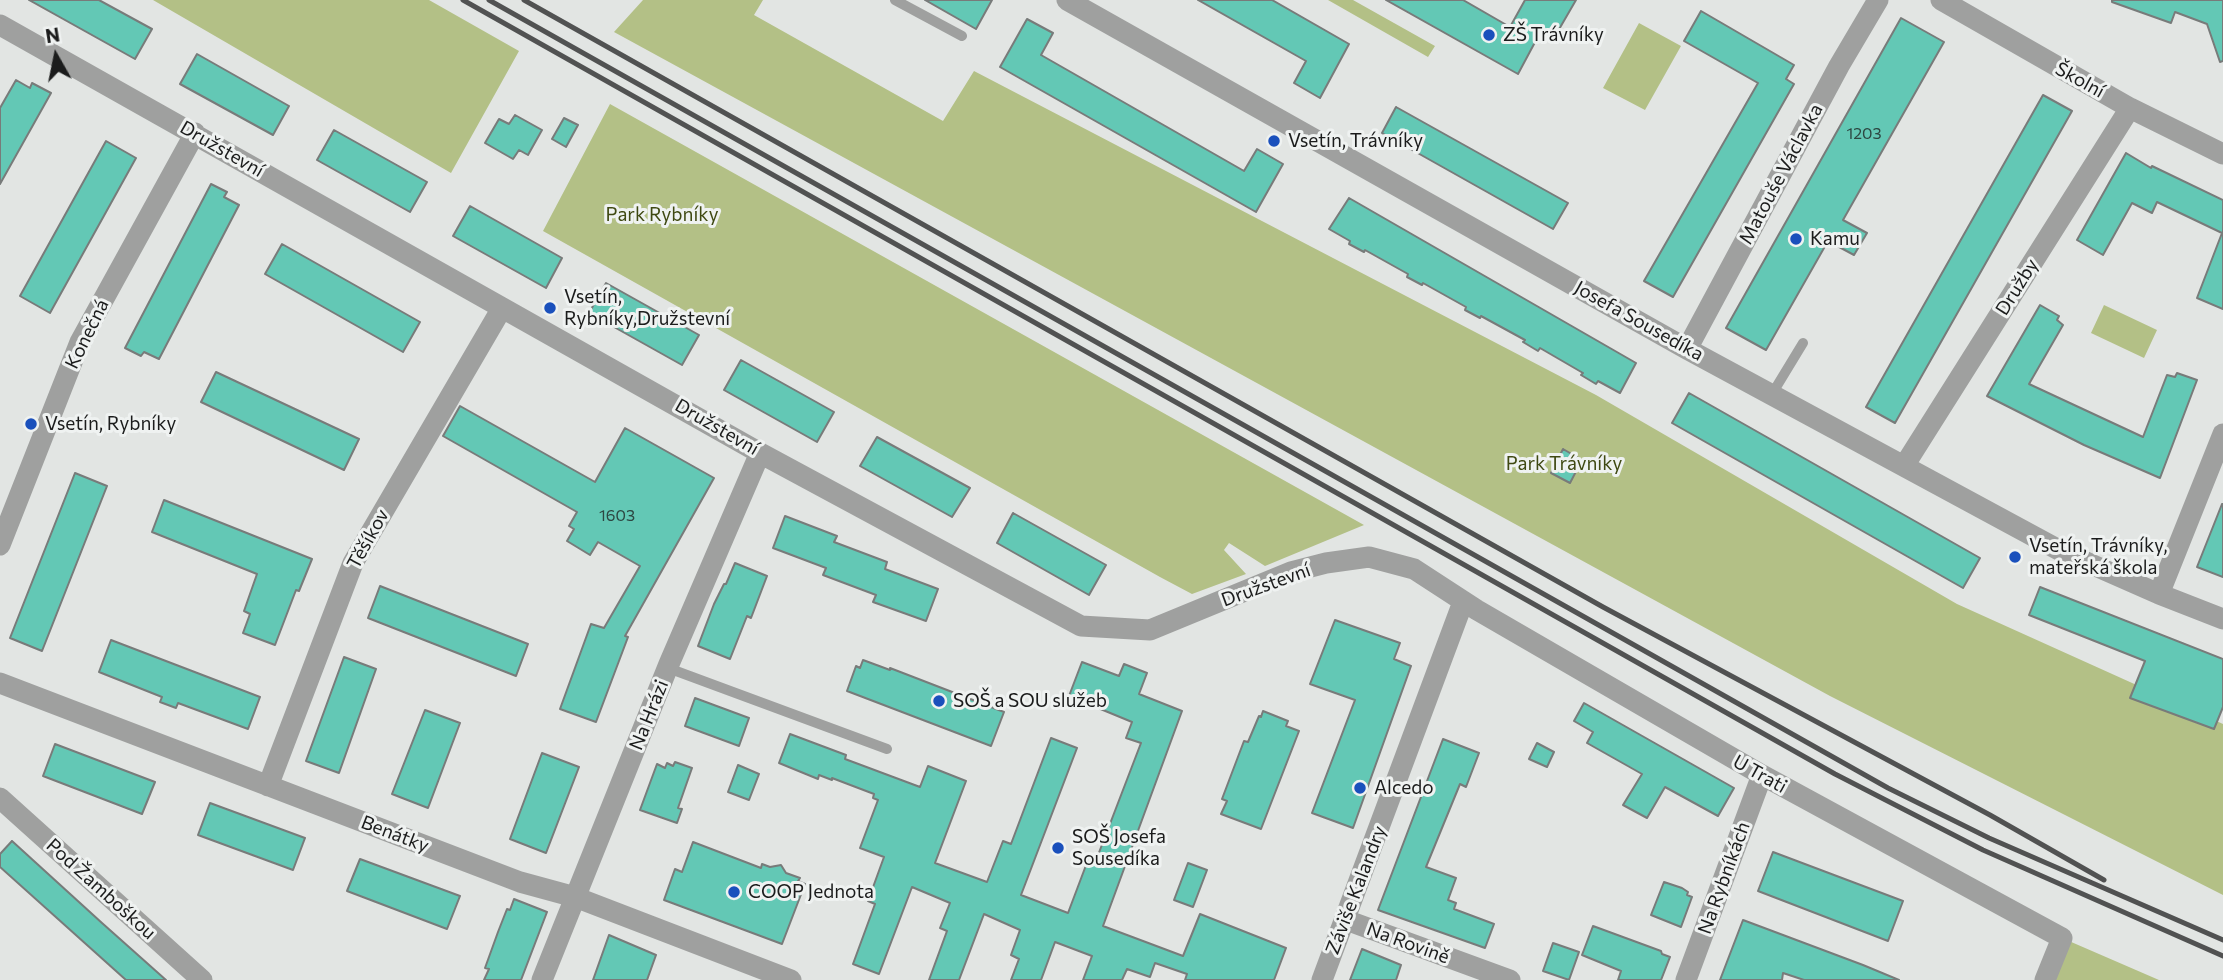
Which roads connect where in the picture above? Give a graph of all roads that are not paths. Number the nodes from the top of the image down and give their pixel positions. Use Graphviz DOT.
graph roads {
  1 [pos="895,0"];
  2 [pos="1067,0"];
  3 [pos="1878,0"];
  4 [pos="1941,0"];
  5 [pos="0,24"];
  6 [pos="962,36"];
  7 [pos="2130,108"];
  8 [pos="194,133"];
  9 [pos="2223,154"];
  10 [pos="502,308"];
  11 [pos="1803,343"];
  12 [pos="1688,349"];
  13 [pos="1772,394"];
  14 [pos="2223,434"];
  15 [pos="761,453"];
  16 [pos="1904,466"];
  17 [pos="0,545"];
  18 [pos="2159,594"];
  19 [pos="1463,602"];
  20 [pos="2223,619"];
  21 [pos="668,668"];
  22 [pos="0,683"];
  23 [pos="887,749"];
  24 [pos="1762,775"];
  25 [pos="268,786"];
  26 [pos="0,798"];
  27 [pos="575,897"];
  28 [pos="1346,920"];
  29 [pos="202,980"];
  30 [pos="542,980"];
  31 [pos="792,980"];
  32 [pos="1322,980"];
  33 [pos="1510,980"];
  34 [pos="1686,980"];
  35 [pos="2045,980"];
  1 -- 6 [label="lane"];
  2 -- 12 [label="street, Josefa Sousedíka"];
  3 -- 12 [label="street, Matouše Václavka"];
  4 -- 7 [label="street, Školní"];
  5 -- 8 [label="street, Družstevní"];
  7 -- 9 [label="street, Školní"];
  7 -- 16 [label="street, Družby"];
  8 -- 10 [label="street, Družstevní"];
  8 -- 17 [label="street, Konečná"];
  10 -- 15 [label="street, Družstevní"];
  10 -- 25 [label="street, Těšíkov"];
  11 -- 13 [label="lane"];
  12 -- 13 [label="street, Josefa Sousedíka"];
  13 -- 16 [label="street, Josefa Sousedíka"];
  14 -- 18 [label="street"];
  15 -- 19 [label="street, Družstevní"];
  15 -- 21 [label="street, Na Hrázi"];
  16 -- 18 [label="street, Josefa Sousedíka"];
  18 -- 20 [label="street, Josefa Sousedíka"];
  19 -- 24 [label="street, U Trati"];
  19 -- 28 [label="street, Záviše Kalandry"];
  21 -- 23 [label="lane"];
  21 -- 27 [label="street, Na Hrázi"];
  22 -- 25 [label="street, Benátky"];
  24 -- 34 [label="street, Na Rybníkách"];
  24 -- 35 [label="street, U Trati"];
  25 -- 27 [label="street, Benátky"];
  26 -- 29 [label="street, Pod Žamboškou"];
  27 -- 30 [label="street, Na Hrázi"];
  27 -- 31 [label="street, Benátky"];
  28 -- 32 [label="street, Záviše Kalandry"];
  28 -- 33 [label="street, Na Rovině"];
}
